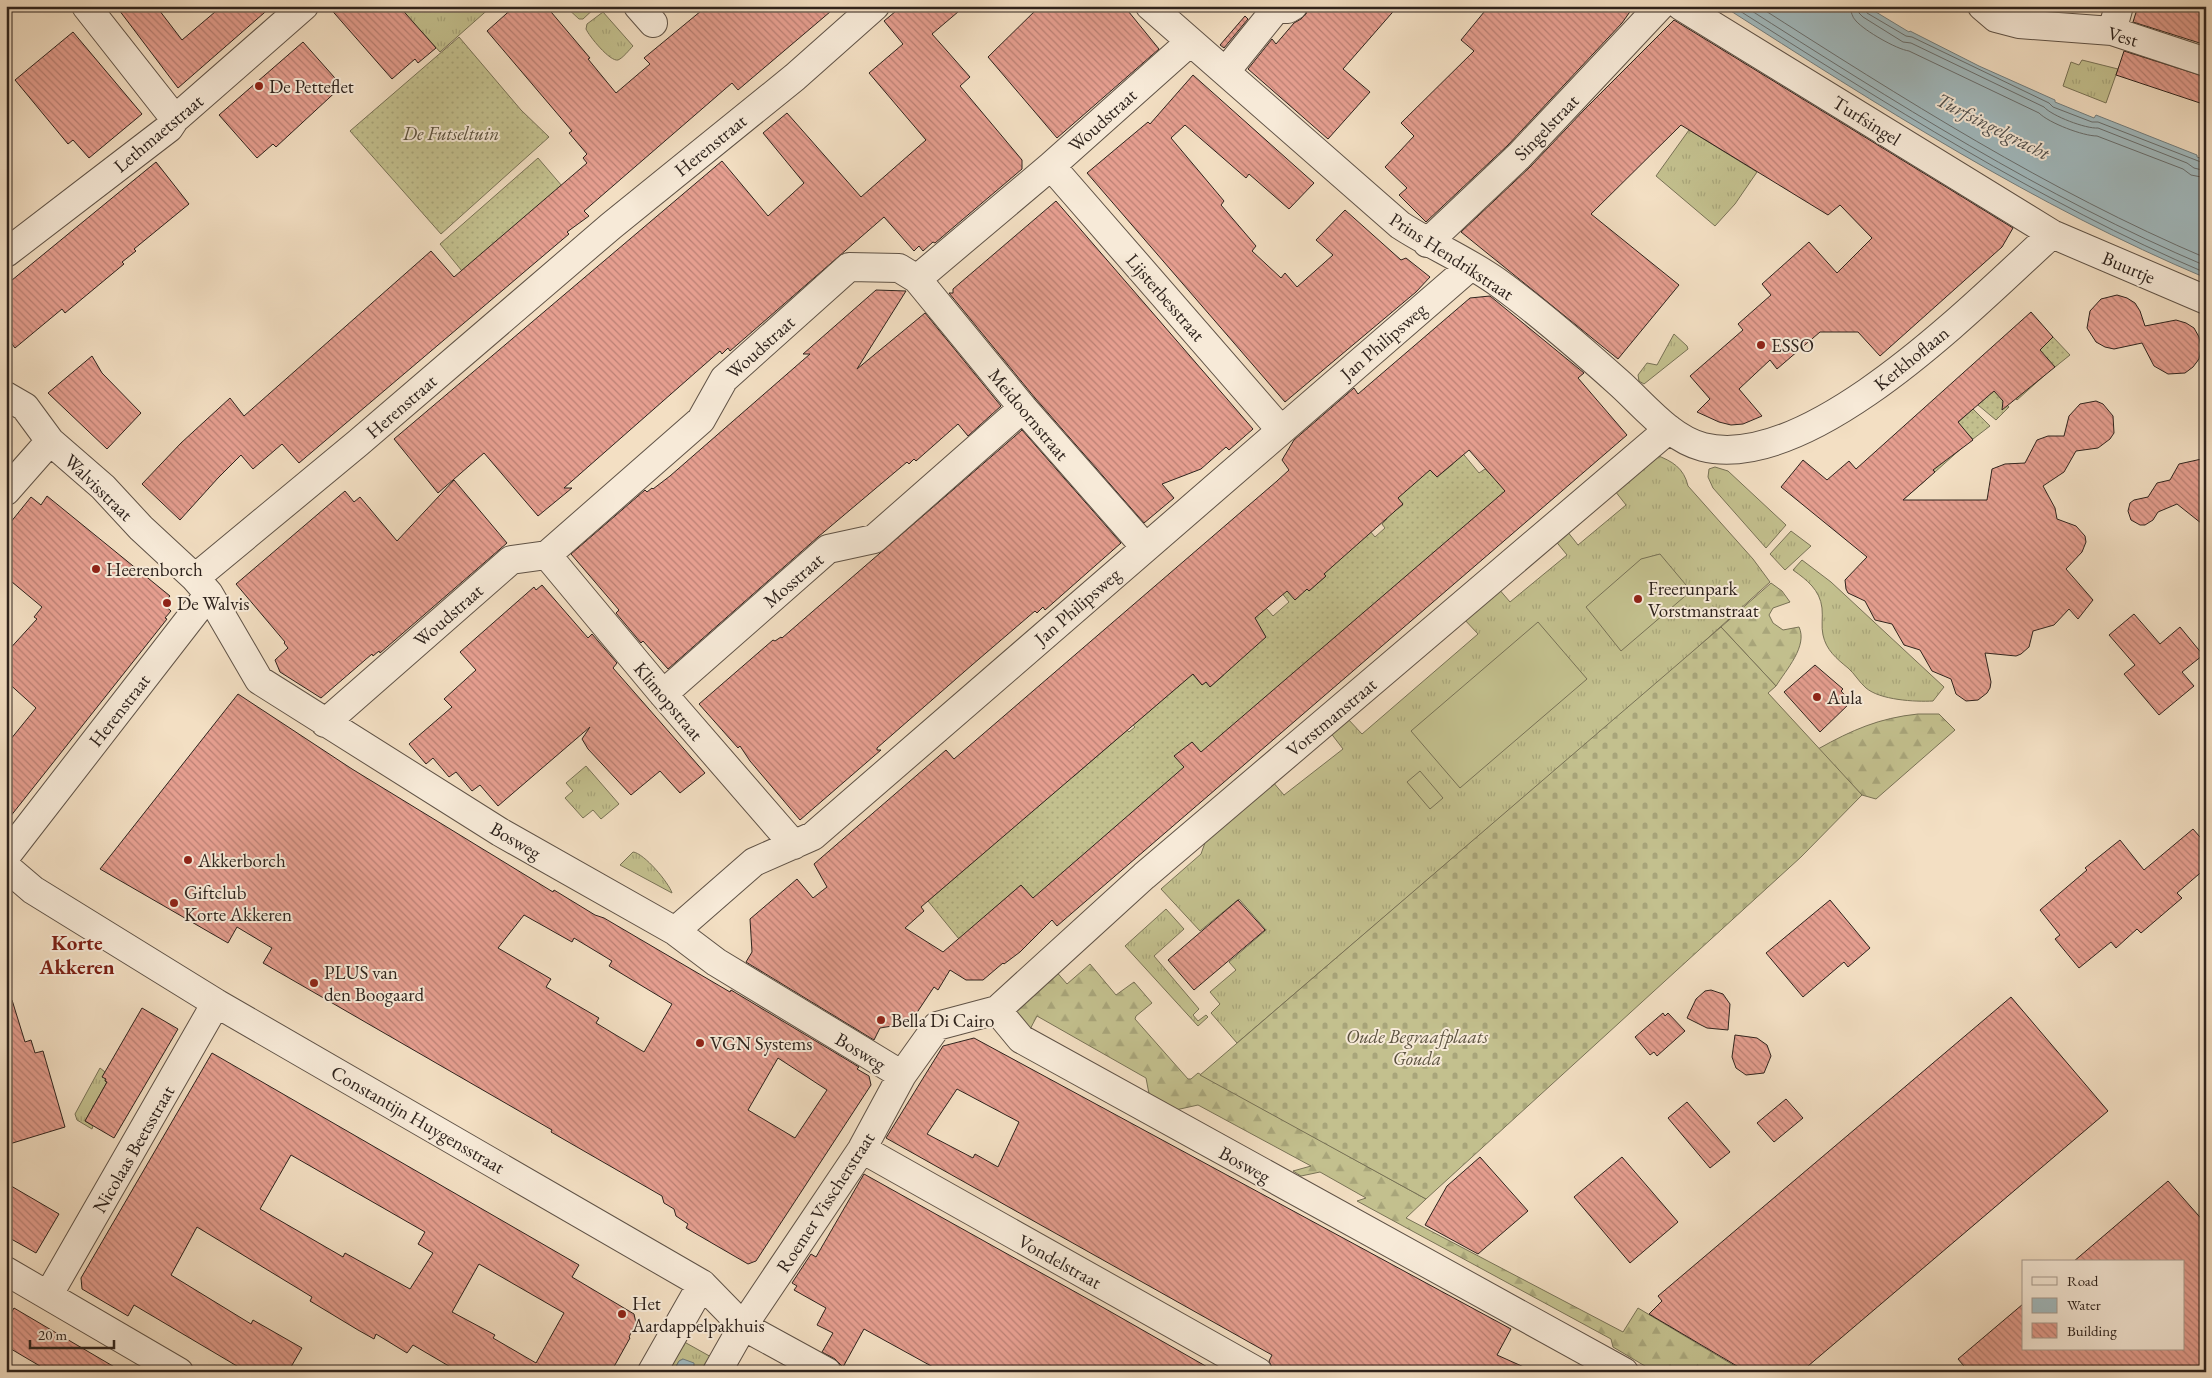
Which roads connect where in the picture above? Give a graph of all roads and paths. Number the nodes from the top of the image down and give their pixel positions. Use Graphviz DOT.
graph roads {
  1 [pos="86,6"];
  2 [pos="304,6"];
  3 [pos="874,6"];
  4 [pos="1150,6"];
  5 [pos="1660,6"];
  6 [pos="1681,6"];
  7 [pos="1982,6"];
  8 [pos="1282,7"];
  9 [pos="2116,18"];
  10 [pos="1190,42"];
  11 [pos="2206,62"];
  12 [pos="1226,71"];
  13 [pos="175,119"];
  14 [pos="1051,166"];
  15 [pos="2052,234"];
  16 [pos="1427,243"];
  17 [pos="6,253"];
  18 [pos="1471,266"];
  19 [pos="917,279"];
  20 [pos="2206,300"];
  21 [pos="6,396"];
  22 [pos="1023,408"];
  23 [pos="1280,429"];
  24 [pos="1669,429"];
  25 [pos="50,441"];
  26 [pos="1749,448"];
  27 [pos="6,491"];
  28 [pos="1145,547"];
  29 [pos="547,555"];
  30 [pos="202,586"];
  31 [pos="663,694"];
  32 [pos="325,723"];
  33 [pos="794,845"];
  34 [pos="6,856"];
  35 [pos="6,867"];
  36 [pos="675,931"];
  37 [pos="216,1003"];
  38 [pos="997,1010"];
  39 [pos="902,1075"];
  40 [pos="862,1149"];
  41 [pos="6,1271"];
  42 [pos="702,1284"];
  43 [pos="49,1294"];
  44 [pos="743,1326"];
  45 [pos="179,1372"];
  46 [pos="652,1372"];
  47 [pos="717,1372"];
  48 [pos="827,1372"];
  49 [pos="1258,1372"];
  50 [pos="1624,1372"];
  1 -- 13 [label="street"];
  2 -- 13 [label="street, Lethmaetstraat"];
  3 -- 30 [label="street, Herenstraat"];
  4 -- 10 [label="street, Prins Hendrikstraat"];
  5 -- 16 [label="street, Singelstraat"];
  6 -- 15 [label="street, Turfsingel"];
  7 -- 9 [label="street, Vest"];
  8 -- 12 [label="street"];
  9 -- 11 [label="street, Vest"];
  10 -- 12 [label="street, Prins Hendrikstraat"];
  10 -- 14 [label="street, Woudstraat"];
  12 -- 16 [label="street, Prins Hendrikstraat"];
  13 -- 17 [label="street, Lethmaetstraat"];
  14 -- 19 [label="street, Woudstraat"];
  14 -- 23 [label="street, Lijsterbesstraat"];
  15 -- 20 [label="street, Buurtje"];
  15 -- 26 [label="street, Kerkhoflaan"];
  16 -- 18 [label="street, Prins Hendrikstraat"];
  18 -- 23 [label="street, Jan Philipsweg"];
  18 -- 24 [label="street, Prins Hendrikstraat"];
  19 -- 22 [label="street, Meidoornstraat"];
  19 -- 29 [label="street, Woudstraat"];
  21 -- 25 [label="street, Walvisstraat"];
  22 -- 28 [label="street, Meidoornstraat"];
  22 -- 31 [label="street, Mosstraat"];
  23 -- 28 [label="street, Jan Philipsweg"];
  24 -- 26 [label="street, Prins Hendrikstraat"];
  24 -- 38 [label="street, Vorstmanstraat"];
  25 -- 27 [label="street"];
  25 -- 30 [label="street, Walvisstraat"];
  28 -- 33 [label="street, Jan Philipsweg"];
  29 -- 31 [label="street, Klimopstraat"];
  29 -- 32 [label="street, Woudstraat"];
  30 -- 32 [label="street, Bosweg"];
  30 -- 34 [label="street, Herenstraat"];
  31 -- 33 [label="street, Klimopstraat"];
  32 -- 36 [label="street, Bosweg"];
  33 -- 36 [label="street, Jan Philipsweg"];
  35 -- 37 [label="street, Constantijn Huygensstraat"];
  36 -- 39 [label="street, Bosweg"];
  37 -- 42 [label="street, Constantijn Huygensstraat"];
  37 -- 43 [label="street, Nicolaas Beetsstraat"];
  38 -- 39 [label="street, Bosweg"];
  38 -- 50 [label="street, Bosweg"];
  39 -- 40 [label="street, Roemer Visscherstraat"];
  40 -- 44 [label="street, Roemer Visscherstraat"];
  40 -- 49 [label="street, Vondelstraat"];
  41 -- 43 [label="street"];
  42 -- 44 [label="street, Constantijn Huygensstraat"];
  42 -- 46 [label="street"];
  43 -- 45 [label="street"];
  44 -- 47 [label="street, Roemer Visscherstraat"];
  44 -- 48 [label="street, Constantijn Huygensstraat"];
}
